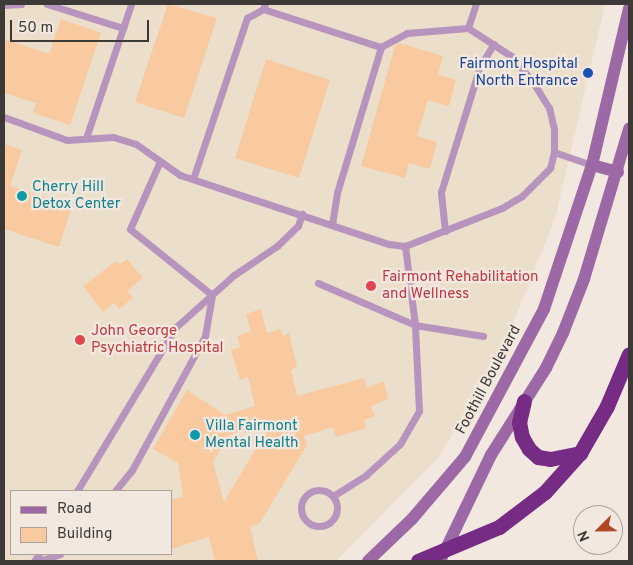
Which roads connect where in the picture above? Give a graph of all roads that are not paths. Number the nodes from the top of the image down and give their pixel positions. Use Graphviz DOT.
graph roads {
  1 [pos="21,4"];
  2 [pos="47,4"];
  3 [pos="132,4"];
  4 [pos="476,4"];
  5 [pos="4,5"];
  6 [pos="264,6"];
  7 [pos="629,8"];
  8 [pos="123,28"];
  9 [pos="468,28"];
  10 [pos="494,44"];
  11 [pos="381,47"];
  12 [pos="4,117"];
  13 [pos="629,129"];
  14 [pos="86,138"];
  15 [pos="554,152"];
  16 [pos="160,161"];
  17 [pos="592,165"];
  18 [pos="618,172"];
  19 [pos="193,178"];
  20 [pos="302,214"];
  21 [pos="332,223"];
  22 [pos="445,231"];
  23 [pos="404,246"];
  24 [pos="318,283"];
  25 [pos="212,296"];
  26 [pos="415,325"];
  27 [pos="483,336"];
  28 [pos="629,354"];
  29 [pos="524,401"];
  30 [pos="580,453"];
  31 [pos="78,490"];
  32 [pos="116,490"];
  33 [pos="333,496"];
  34 [pos="57,555"];
  35 [pos="444,555"];
  36 [pos="39,561"];
  37 [pos="368,561"];
  38 [pos="418,561"];
  1 -- 5 [label="lane"];
  2 -- 8 [label="lane"];
  3 -- 8 [label="lane"];
  4 -- 9 [label="lane"];
  6 -- 11 [label="lane"];
  6 -- 19 [label="lane"];
  7 -- 17 [label="main road, Foothill Boulevard"];
  8 -- 14 [label="lane"];
  9 -- 10 [label="lane"];
  9 -- 11 [label="lane"];
  10 -- 15 [label="lane"];
  10 -- 22 [label="lane"];
  11 -- 21 [label="lane"];
  12 -- 14 [label="lane"];
  13 -- 18 [label="main road"];
  14 -- 16 [label="lane"];
  15 -- 17 [label="lane"];
  15 -- 22 [label="lane"];
  16 -- 19 [label="lane"];
  16 -- 25 [label="lane"];
  17 -- 18 [label="main road"];
  17 -- 37 [label="main road, Foothill Boulevard"];
  18 -- 29 [label="main road"];
  19 -- 20 [label="lane"];
  20 -- 21 [label="lane"];
  20 -- 25 [label="lane"];
  21 -- 23 [label="lane"];
  22 -- 23 [label="lane"];
  23 -- 26 [label="lane"];
  24 -- 26 [label="lane"];
  25 -- 31 [label="lane"];
  25 -- 32 [label="lane"];
  26 -- 27 [label="lane"];
  26 -- 33 [label="lane"];
  28 -- 30 [label="highway"];
  29 -- 30 [label="highway"];
  29 -- 35 [label="main road"];
  30 -- 35 [label="highway"];
  33 -- 33 [label="lane"];
  34 -- 36 [label="lane"];
  35 -- 38 [label="highway"];
}
